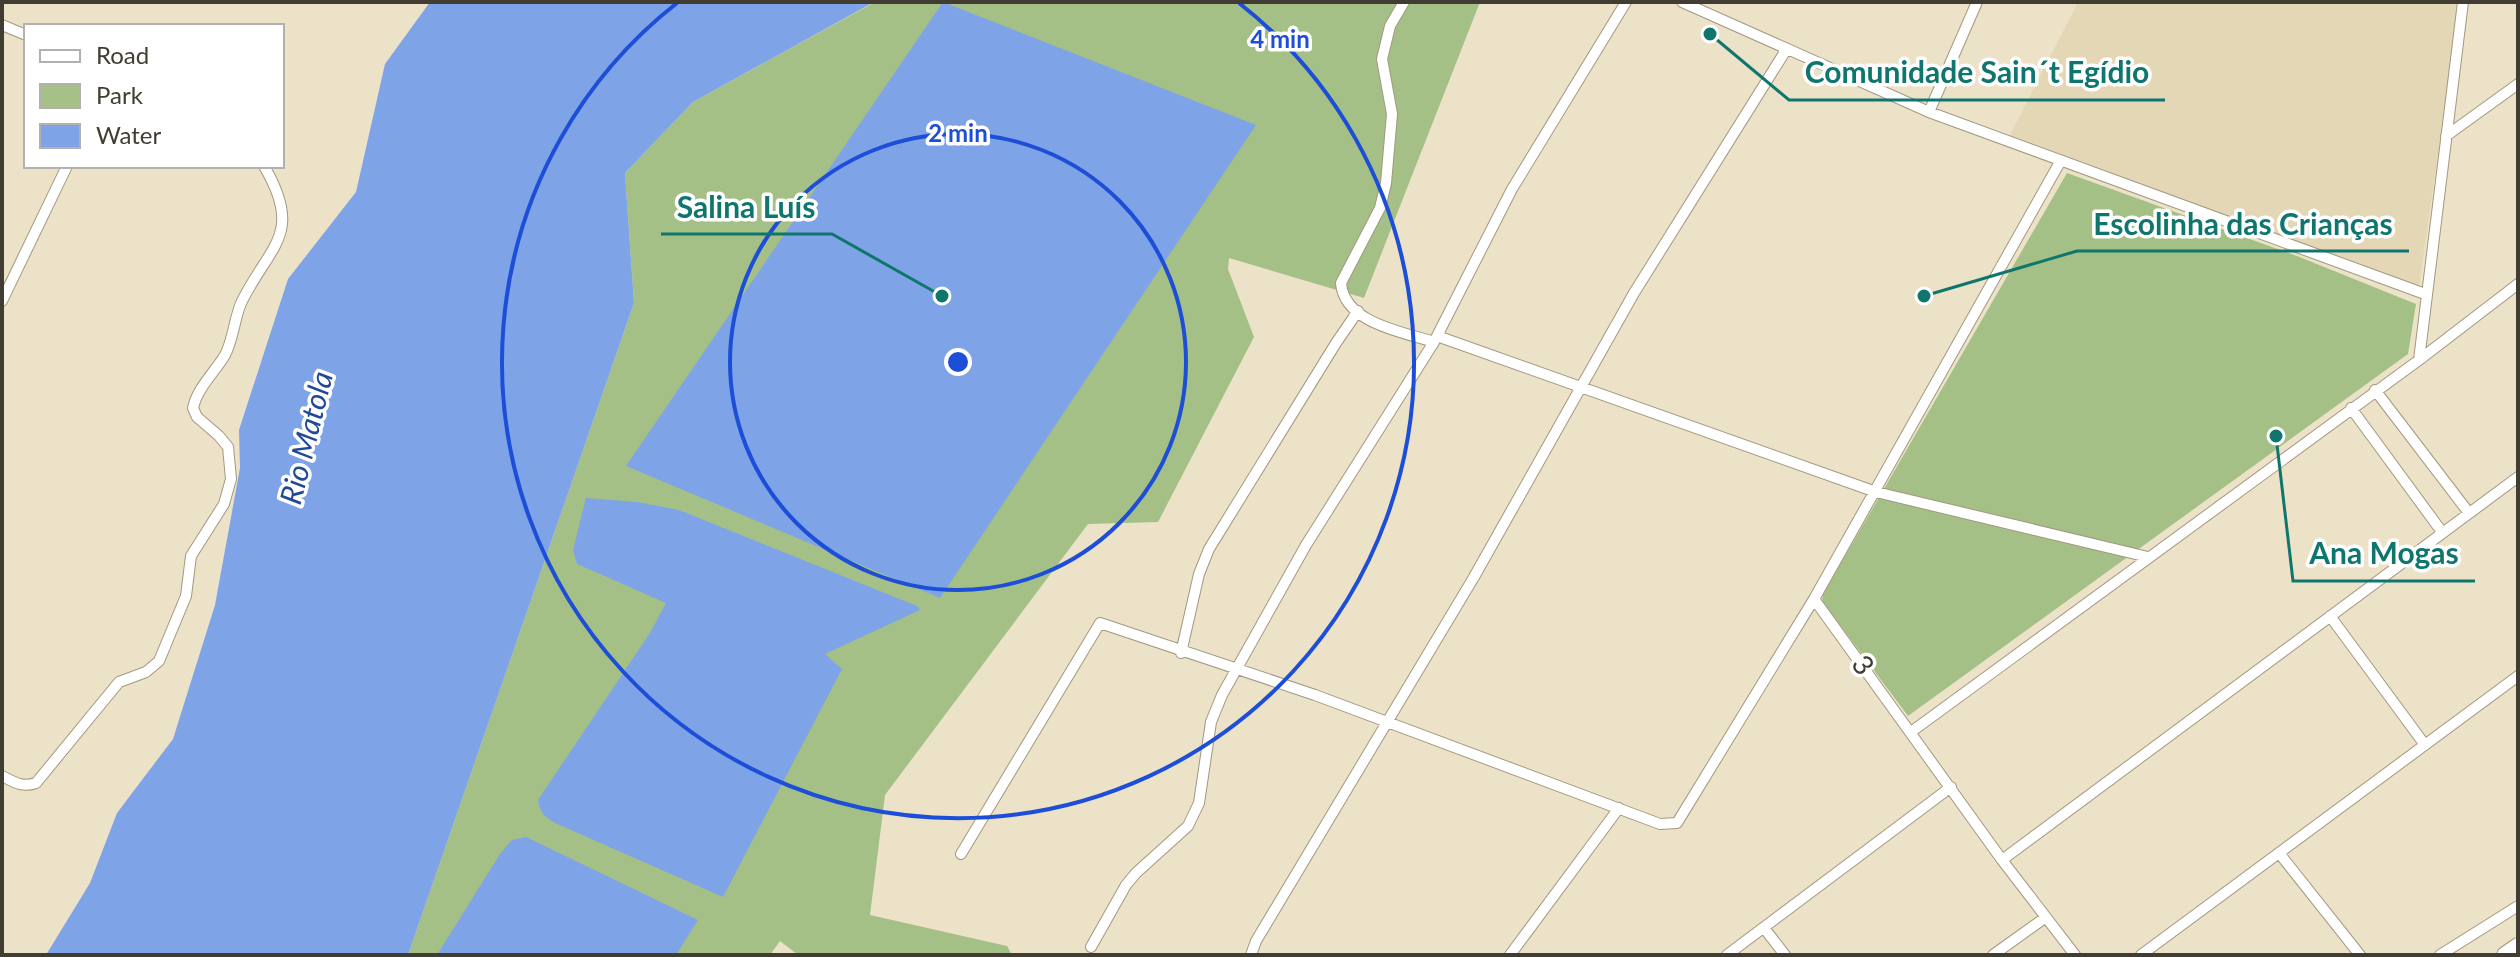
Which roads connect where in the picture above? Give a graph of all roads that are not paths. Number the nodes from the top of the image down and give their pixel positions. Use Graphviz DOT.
graph roads {
  1 [pos="1404,2"];
  2 [pos="1626,2"];
  3 [pos="1682,2"];
  4 [pos="1977,2"];
  5 [pos="2463,2"];
  6 [pos="2,25"];
  7 [pos="24,34"];
  8 [pos="1786,50"];
  9 [pos="2518,84"];
  10 [pos="1929,112"];
  11 [pos="2446,136"];
  12 [pos="2060,162"];
  13 [pos="66,168"];
  14 [pos="265,168"];
  15 [pos="2518,284"];
  16 [pos="2425,294"];
  17 [pos="2,301"];
  18 [pos="1358,311"];
  19 [pos="1436,339"];
  20 [pos="2419,360"];
  21 [pos="1581,387"];
  22 [pos="2375,390"];
  23 [pos="2351,408"];
  24 [pos="2518,477"];
  25 [pos="1876,492"];
  26 [pos="2469,513"];
  27 [pos="2442,532"];
  28 [pos="2148,557"];
  29 [pos="1814,599"];
  30 [pos="2330,616"];
  31 [pos="1181,653"];
  32 [pos="1237,669"];
  33 [pos="2518,676"];
  34 [pos="1387,723"];
  35 [pos="1911,732"];
  36 [pos="2425,745"];
  37 [pos="2,776"];
  38 [pos="1951,787"];
  39 [pos="1619,808"];
  40 [pos="2279,853"];
  41 [pos="961,854"];
  42 [pos="2002,860"];
  43 [pos="2518,906"];
  44 [pos="2046,917"];
  45 [pos="1764,928"];
  46 [pos="2518,946"];
  47 [pos="1091,947"];
  48 [pos="1251,955"];
  49 [pos="1510,955"];
  50 [pos="1727,955"];
  51 [pos="1785,955"];
  52 [pos="1993,955"];
  53 [pos="2075,955"];
  54 [pos="2141,955"];
  55 [pos="2360,955"];
  56 [pos="2440,955"];
  57 [pos="2505,955"];
  1 -- 18 [label="street"];
  2 -- 19 [label="street"];
  3 -- 8 [label="street"];
  4 -- 10 [label="street"];
  5 -- 11 [label="street"];
  6 -- 7 [label="street"];
  8 -- 10 [label="street"];
  8 -- 21 [label="street"];
  9 -- 11 [label="street"];
  10 -- 12 [label="street"];
  11 -- 16 [label="street"];
  12 -- 16 [label="street"];
  12 -- 25 [label="street"];
  13 -- 17 [label="street"];
  14 -- 37 [label="street"];
  15 -- 20 [label="street"];
  16 -- 20 [label="street"];
  18 -- 19 [label="street"];
  18 -- 31 [label="street"];
  19 -- 21 [label="street"];
  19 -- 32 [label="street"];
  20 -- 22 [label="street"];
  21 -- 25 [label="street"];
  21 -- 34 [label="street"];
  22 -- 23 [label="street"];
  22 -- 26 [label="street"];
  23 -- 27 [label="street"];
  23 -- 28 [label="street"];
  24 -- 26 [label="street"];
  25 -- 28 [label="street"];
  25 -- 29 [label="street"];
  26 -- 27 [label="street"];
  27 -- 30 [label="street"];
  28 -- 35 [label="street"];
  29 -- 35 [label="street, 3"];
  29 -- 39 [label="street"];
  30 -- 36 [label="street"];
  30 -- 42 [label="street"];
  31 -- 32 [label="street"];
  31 -- 41 [label="street"];
  32 -- 34 [label="street"];
  32 -- 47 [label="street"];
  33 -- 36 [label="street"];
  34 -- 39 [label="street"];
  34 -- 48 [label="street"];
  35 -- 38 [label="street, 3"];
  36 -- 40 [label="street"];
  38 -- 42 [label="street, 3"];
  38 -- 45 [label="street"];
  39 -- 49 [label="street"];
  40 -- 54 [label="street"];
  40 -- 55 [label="street"];
  42 -- 44 [label="street, 3"];
  43 -- 56 [label="street"];
  44 -- 52 [label="street"];
  44 -- 53 [label="street, 3"];
  45 -- 50 [label="street"];
  45 -- 51 [label="street"];
  46 -- 57 [label="main road"];
}
